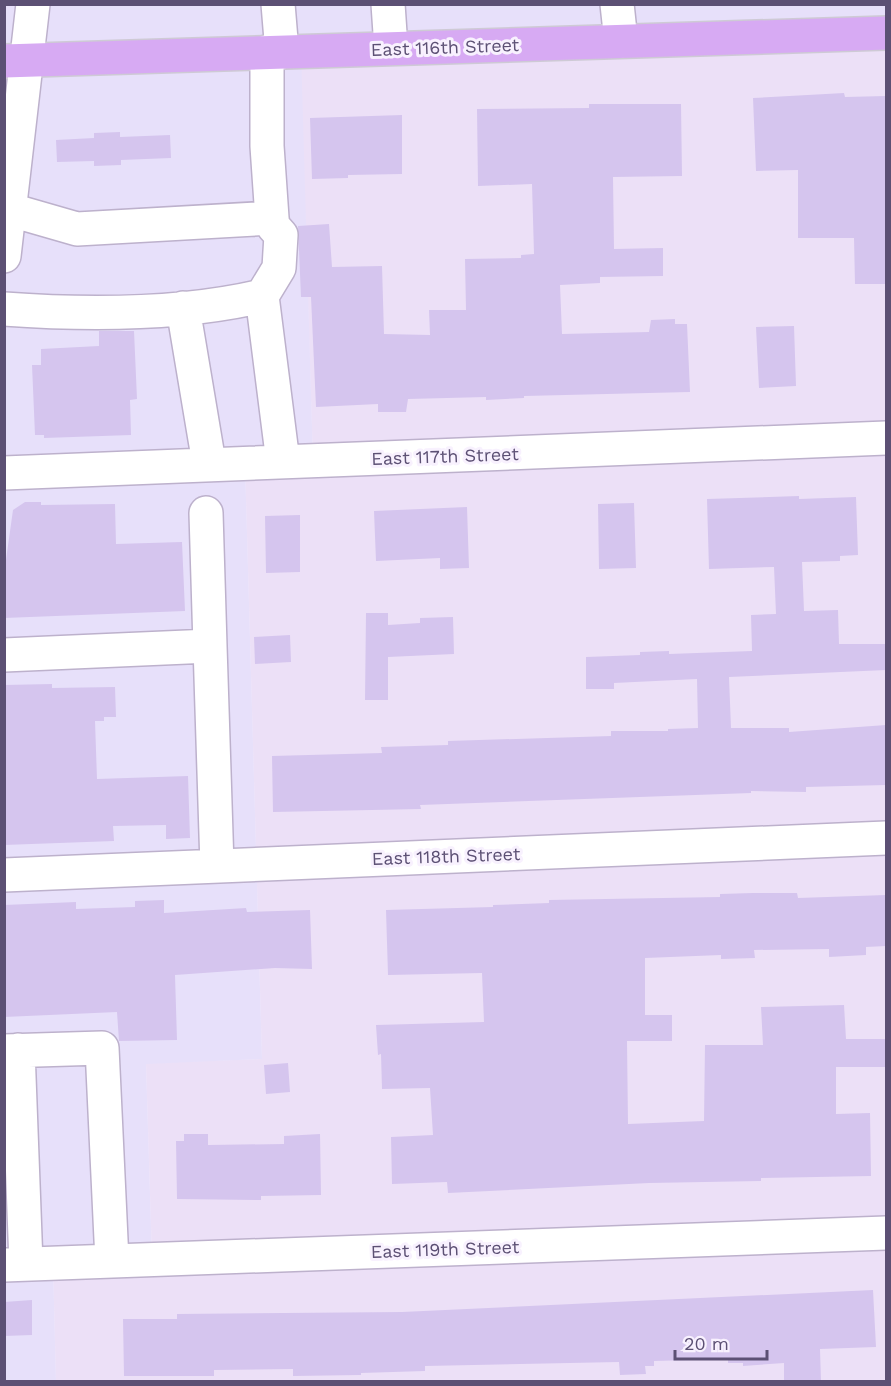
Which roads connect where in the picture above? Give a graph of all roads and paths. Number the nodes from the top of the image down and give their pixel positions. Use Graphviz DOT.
graph roads {
  1 [pos="33,4"];
  2 [pos="278,4"];
  3 [pos="388,4"];
  4 [pos="617,4"];
  5 [pos="886,33"];
  6 [pos="621,41"];
  7 [pos="391,48"];
  8 [pos="274,52"];
  9 [pos="16,60"];
  10 [pos="10,210"];
  11 [pos="272,218"];
  12 [pos="4,256"];
  13 [pos="262,296"];
  14 [pos="183,308"];
  15 [pos="4,309"];
  16 [pos="886,438"];
  17 [pos="284,462"];
  18 [pos="209,463"];
  19 [pos="4,473"];
  20 [pos="206,513"];
  21 [pos="210,646"];
  22 [pos="4,656"];
  23 [pos="886,838"];
  24 [pos="217,866"];
  25 [pos="4,874"];
  26 [pos="11,1050"];
  27 [pos="886,1233"];
  28 [pos="112,1261"];
  29 [pos="15,1264"];
  1 -- 9 [label="street"];
  2 -- 8 [label="street"];
  3 -- 7 [label="street"];
  4 -- 6 [label="street"];
  5 -- 6 [label="main road, East 116th Street"];
  6 -- 7 [label="main road, East 116th Street"];
  7 -- 8 [label="main road, East 116th Street"];
  8 -- 9 [label="main road, East 116th Street"];
  8 -- 11 [label="street"];
  9 -- 10 [label="street"];
  10 -- 11 [label="street"];
  10 -- 12 [label="street"];
  11 -- 13 [label="street"];
  13 -- 14 [label="street"];
  13 -- 17 [label="street"];
  14 -- 15 [label="street"];
  14 -- 18 [label="street"];
  16 -- 17 [label="street, East 117th Street"];
  17 -- 18 [label="street, East 117th Street"];
  18 -- 19 [label="street, East 117th Street"];
  20 -- 21 [label="street"];
  21 -- 22 [label="street"];
  21 -- 24 [label="street"];
  23 -- 24 [label="street, East 118th Street"];
  24 -- 25 [label="street, East 118th Street"];
  26 -- 28 [label="street"];
  26 -- 29 [label="street"];
  27 -- 28 [label="street, East 119th Street"];
  28 -- 29 [label="street, East 119th Street"];
}
